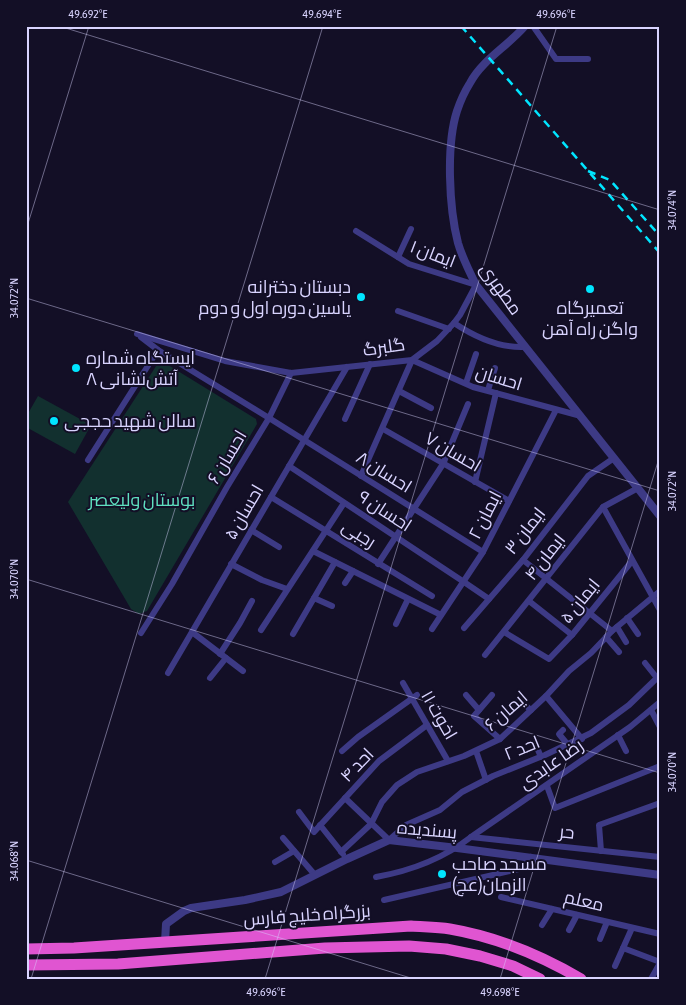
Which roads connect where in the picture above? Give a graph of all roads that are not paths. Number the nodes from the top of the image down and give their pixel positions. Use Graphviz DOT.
graph roads {
  1 [pos="525,26"];
  2 [pos="533,26"];
  3 [pos="588,58"];
  4 [pos="411,229"];
  5 [pos="356,231"];
  6 [pos="398,257"];
  7 [pos="476,285"];
  8 [pos="398,311"];
  9 [pos="451,326"];
  10 [pos="137,334"];
  11 [pos="524,346"];
  12 [pos="158,350"];
  13 [pos="476,354"];
  14 [pos="412,360"];
  15 [pos="370,364"];
  16 [pos="347,367"];
  17 [pos="495,368"];
  18 [pos="291,373"];
  19 [pos="466,383"];
  20 [pos="488,390"];
  21 [pos="399,391"];
  22 [pos="496,393"];
  23 [pos="468,404"];
  24 [pos="431,408"];
  25 [pos="556,410"];
  26 [pos="581,416"];
  27 [pos="269,418"];
  28 [pos="345,419"];
  29 [pos="382,429"];
  30 [pos="304,440"];
  31 [pos="614,458"];
  32 [pos="88,460"];
  33 [pos="443,464"];
  34 [pos="289,466"];
  35 [pos="361,476"];
  36 [pos="475,482"];
  37 [pos="638,488"];
  38 [pos="271,497"];
  39 [pos="509,501"];
  40 [pos="344,502"];
  41 [pos="603,507"];
  42 [pos="415,510"];
  43 [pos="660,516"];
  44 [pos="251,530"];
  45 [pos="325,531"];
  46 [pos="396,536"];
  47 [pos="279,547"];
  48 [pos="313,550"];
  49 [pos="483,552"];
  50 [pos="523,560"];
  51 [pos="632,561"];
  52 [pos="335,562"];
  53 [pos="231,564"];
  54 [pos="378,564"];
  55 [pos="353,571"];
  56 [pos="547,579"];
  57 [pos="464,582"];
  58 [pos="345,583"];
  59 [pos="287,590"];
  60 [pos="660,591"];
  61 [pos="432,596"];
  62 [pos="652,597"];
  63 [pos="314,598"];
  64 [pos="408,599"];
  65 [pos="489,600"];
  66 [pos="252,601"];
  67 [pos="529,601"];
  68 [pos="332,606"];
  69 [pos="660,610"];
  70 [pos="590,613"];
  71 [pos="441,615"];
  72 [pos="628,618"];
  73 [pos="396,624"];
  74 [pos="464,628"];
  75 [pos="432,629"];
  76 [pos="614,629"];
  77 [pos="261,630"];
  78 [pos="192,632"];
  79 [pos="504,632"];
  80 [pos="141,633"];
  81 [pos="293,634"];
  82 [pos="638,634"];
  83 [pos="572,635"];
  84 [pos="606,637"];
  85 [pos="626,642"];
  86 [pos="619,652"];
  87 [pos="485,655"];
  88 [pos="223,656"];
  89 [pos="645,663"];
  90 [pos="243,671"];
  91 [pos="168,673"];
  92 [pos="658,676"];
  93 [pos="210,678"];
  94 [pos="403,683"];
  95 [pos="466,695"];
  96 [pos="492,695"];
  97 [pos="546,696"];
  98 [pos="415,698"];
  99 [pos="519,700"];
  100 [pos="660,702"];
  101 [pos="479,710"];
  102 [pos="531,710"];
  103 [pos="651,710"];
  104 [pos="427,725"];
  105 [pos="660,727"];
  106 [pos="563,730"];
  107 [pos="618,736"];
  108 [pos="500,738"];
  109 [pos="582,739"];
  110 [pos="535,743"];
  111 [pos="568,745"];
  112 [pos="342,751"];
  113 [pos="476,751"];
  114 [pos="626,751"];
  115 [pos="541,757"];
  116 [pos="448,762"];
  117 [pos="660,766"];
  118 [pos="486,780"];
  119 [pos="547,786"];
  120 [pos="345,798"];
  121 [pos="660,803"];
  122 [pos="299,812"];
  123 [pos="371,824"];
  124 [pos="320,825"];
  125 [pos="471,836"];
  126 [pos="283,838"];
  127 [pos="389,840"];
  128 [pos="457,848"];
  129 [pos="294,851"];
  130 [pos="601,851"];
  131 [pos="341,852"];
  132 [pos="531,857"];
  133 [pos="660,857"];
  134 [pos="347,859"];
  135 [pos="275,862"];
  136 [pos="315,875"];
  137 [pos="660,875"];
  138 [pos="376,877"];
  139 [pos="501,897"];
  140 [pos="384,900"];
  141 [pos="552,909"];
  142 [pos="577,915"];
  143 [pos="607,922"];
  144 [pos="542,925"];
  145 [pos="632,928"];
  146 [pos="569,930"];
  147 [pos="660,934"];
  148 [pos="600,940"];
  149 [pos="165,942"];
  150 [pos="623,948"];
  151 [pos="26,949"];
  152 [pos="660,963"];
  153 [pos="26,965"];
  154 [pos="614,966"];
  155 [pos="540,979"];
  156 [pos="581,979"];
  157 [pos="651,979"];
  1 -- 7 [label="street, مطهری"];
  2 -- 3 [label="street"];
  4 -- 6 [label="street"];
  5 -- 6 [label="street, ایمان ۱"];
  6 -- 7 [label="street, ایمان ۱"];
  7 -- 9 [label="street, گلبرگ"];
  7 -- 11 [label="street, مطهری"];
  8 -- 9 [label="street"];
  9 -- 11 [label="street"];
  9 -- 14 [label="street, گلبرگ"];
  10 -- 12 [label="street, احسان ۸"];
  10 -- 18 [label="street, گلبرگ"];
  11 -- 26 [label="street, مطهری"];
  12 -- 27 [label="street, احسان ۸"];
  12 -- 32 [label="street"];
  13 -- 19 [label="street"];
  14 -- 15 [label="street, گلبرگ"];
  14 -- 19 [label="street, احسان"];
  14 -- 21 [label="street"];
  15 -- 16 [label="street, گلبرگ"];
  15 -- 28 [label="street"];
  16 -- 18 [label="street, گلبرگ"];
  16 -- 30 [label="street, احسان ۵"];
  17 -- 20 [label="street"];
  18 -- 27 [label="street, احسان ۶"];
  19 -- 20 [label="street, احسان"];
  20 -- 22 [label="street, احسان"];
  21 -- 24 [label="street"];
  21 -- 29 [label="street"];
  22 -- 25 [label="street, احسان"];
  22 -- 36 [label="street"];
  23 -- 33 [label="street"];
  25 -- 26 [label="street, احسان"];
  25 -- 39 [label="street, ایمان ۲"];
  26 -- 31 [label="street, مطهری"];
  27 -- 30 [label="street, احسان ۸"];
  27 -- 80 [label="street, احسان ۶"];
  29 -- 33 [label="street, احسان ۷"];
  29 -- 35 [label="street"];
  30 -- 34 [label="street, احسان ۵"];
  30 -- 35 [label="street, احسان ۸"];
  31 -- 37 [label="street, مطهری"];
  31 -- 50 [label="street, ایمان ۳"];
  33 -- 36 [label="street, احسان ۷"];
  33 -- 42 [label="street"];
  34 -- 38 [label="street, احسان ۵"];
  34 -- 40 [label="street, احسان ۹"];
  35 -- 42 [label="street, احسان ۸"];
  36 -- 39 [label="street, احسان ۷"];
  37 -- 41 [label="street, ایمان ۴"];
  37 -- 43 [label="street, مطهری"];
  38 -- 44 [label="street, احسان ۵"];
  38 -- 45 [label="street, رجبی"];
  39 -- 49 [label="street, ایمان ۲"];
  40 -- 45 [label="street"];
  40 -- 46 [label="street, احسان ۹"];
  41 -- 51 [label="street"];
  41 -- 56 [label="street, ایمان ۴"];
  42 -- 46 [label="street"];
  42 -- 49 [label="street, احسان ۸"];
  44 -- 47 [label="street"];
  44 -- 53 [label="street, احسان ۵"];
  45 -- 48 [label="street"];
  45 -- 54 [label="street, رجبی"];
  46 -- 54 [label="street"];
  46 -- 57 [label="street, احسان ۹"];
  48 -- 52 [label="street, رجبی"];
  48 -- 59 [label="street"];
  49 -- 57 [label="street, ایمان ۲"];
  50 -- 56 [label="street"];
  50 -- 65 [label="street, ایمان ۳"];
  51 -- 62 [label="street"];
  51 -- 70 [label="street, ایمان ۵"];
  52 -- 55 [label="street, رجبی"];
  52 -- 63 [label="street"];
  53 -- 59 [label="street"];
  53 -- 78 [label="street, احسان ۵"];
  54 -- 61 [label="street, رجبی"];
  55 -- 58 [label="street"];
  55 -- 64 [label="street, رجبی"];
  56 -- 67 [label="street, ایمان ۴"];
  56 -- 70 [label="street"];
  57 -- 65 [label="street, احسان ۹"];
  57 -- 71 [label="street, ایمان ۲"];
  59 -- 77 [label="street"];
  60 -- 62 [label="street, ایمان ۶"];
  62 -- 69 [label="street"];
  62 -- 72 [label="street, ایمان ۶"];
  63 -- 68 [label="street"];
  63 -- 81 [label="street"];
  64 -- 71 [label="street, رجبی"];
  64 -- 73 [label="street"];
  65 -- 74 [label="street, ایمان ۳"];
  66 -- 88 [label="street"];
  67 -- 79 [label="street, ایمان ۴"];
  67 -- 83 [label="street"];
  70 -- 76 [label="street"];
  70 -- 83 [label="street, ایمان ۵"];
  71 -- 75 [label="street, ایمان ۲"];
  72 -- 76 [label="street, ایمان ۶"];
  72 -- 82 [label="street"];
  76 -- 84 [label="street, ایمان ۶"];
  76 -- 85 [label="street"];
  78 -- 88 [label="street"];
  78 -- 91 [label="street, احسان ۵"];
  79 -- 83 [label="street, ایمان ۵"];
  79 -- 87 [label="street, ایمان ۴"];
  84 -- 86 [label="street"];
  84 -- 97 [label="street, ایمان ۶"];
  88 -- 90 [label="street"];
  88 -- 93 [label="street"];
  89 -- 92 [label="street"];
  92 -- 109 [label="street, احد ۲"];
  94 -- 98 [label="street, اخوت ۱۱"];
  95 -- 101 [label="street"];
  96 -- 101 [label="street"];
  97 -- 102 [label="street, ایمان ۶"];
  97 -- 109 [label="street"];
  98 -- 104 [label="street, اخوت ۱۱"];
  98 -- 112 [label="street"];
  99 -- 102 [label="street"];
  100 -- 103 [label="street, رضا عابدی"];
  101 -- 108 [label="street"];
  102 -- 108 [label="street, ایمان ۶"];
  103 -- 105 [label="street"];
  103 -- 107 [label="street, رضا عابدی"];
  104 -- 116 [label="street, اخوت ۱۱"];
  104 -- 120 [label="street, احد ۴"];
  106 -- 111 [label="street"];
  107 -- 114 [label="street"];
  107 -- 119 [label="street, رضا عابدی"];
  108 -- 113 [label="street, ایمان ۶"];
  109 -- 111 [label="street, احد ۲"];
  110 -- 115 [label="street"];
  111 -- 115 [label="street, احد ۲"];
  113 -- 116 [label="street, ایمان ۶"];
  113 -- 118 [label="street"];
  115 -- 118 [label="street, احد ۲"];
  116 -- 123 [label="street, ایمان ۶"];
  117 -- 119 [label="street"];
  118 -- 127 [label="street, احد ۲"];
  119 -- 125 [label="street, رضا عابدی"];
  120 -- 123 [label="street"];
  120 -- 124 [label="street, احد ۴"];
  121 -- 130 [label="street"];
  122 -- 124 [label="street, احد ۴"];
  123 -- 127 [label="street"];
  123 -- 131 [label="street, ایمان ۶"];
  124 -- 131 [label="street"];
  125 -- 128 [label="street, رضا عابدی"];
  125 -- 130 [label="street, حر"];
  126 -- 129 [label="street"];
  127 -- 128 [label="street, پسندیده"];
  127 -- 134 [label="street, پسندیده"];
  128 -- 132 [label="street, پسندیده"];
  128 -- 138 [label="street, رضا عابدی"];
  129 -- 135 [label="street"];
  129 -- 136 [label="street"];
  130 -- 133 [label="street, حر"];
  131 -- 134 [label="street"];
  132 -- 137 [label="street, پسندیده"];
  132 -- 140 [label="street"];
  134 -- 136 [label="street, پسندیده"];
  136 -- 149 [label="street, پسندیده"];
  139 -- 141 [label="street, معلم"];
  141 -- 142 [label="street, معلم"];
  141 -- 144 [label="street"];
  142 -- 143 [label="street, معلم"];
  142 -- 146 [label="street"];
  143 -- 145 [label="street, معلم"];
  143 -- 148 [label="street"];
  145 -- 147 [label="street, معلم"];
  145 -- 150 [label="street"];
  149 -- 151 [label="highway, بزرگراه خلیج فارس"];
  149 -- 156 [label="highway, بزرگراه خلیج فارس"];
  150 -- 152 [label="street"];
  150 -- 154 [label="street"];
  152 -- 157 [label="street"];
  153 -- 155 [label="highway, بزرگراه خلیج فارس"];
}
